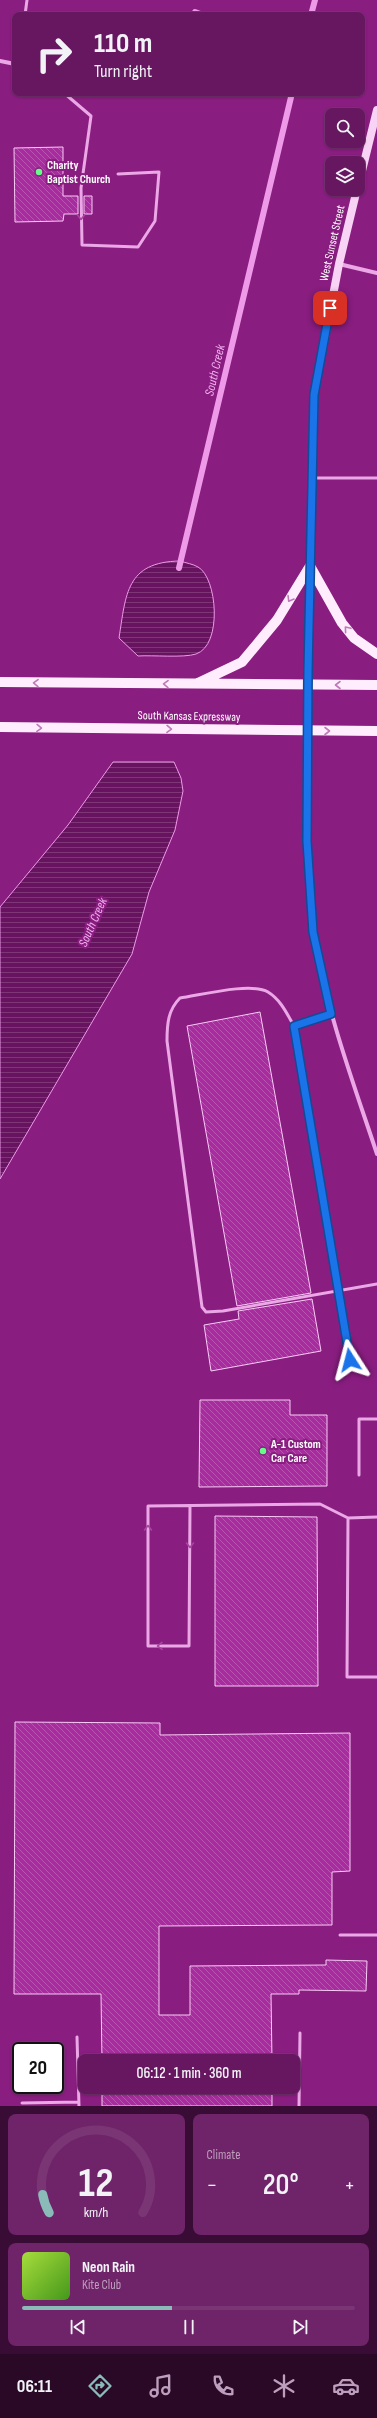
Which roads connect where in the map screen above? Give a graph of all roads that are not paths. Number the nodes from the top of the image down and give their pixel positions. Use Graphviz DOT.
graph roads {
  1 [pos="27,0"];
  2 [pos="25,12"];
  3 [pos="0,61"];
  4 [pos="12,63"];
  5 [pos="68,96"];
  6 [pos="377,110"];
  7 [pos="365,159"];
  8 [pos="118,174"];
  9 [pos="356,196"];
  10 [pos="339,264"];
  11 [pos="377,273"];
  12 [pos="312,478"];
  13 [pos="377,478"];
  14 [pos="310,566"];
  15 [pos="377,654"];
  16 [pos="0,682"];
  17 [pos="194,684"];
  18 [pos="307,685"];
  19 [pos="377,685"];
  20 [pos="0,727"];
  21 [pos="307,731"];
  22 [pos="377,731"];
  23 [pos="331,1014"];
  24 [pos="294,1026"];
  25 [pos="377,1154"];
  26 [pos="377,1284"];
  27 [pos="339,1291"];
  28 [pos="350,1360"];
  29 [pos="377,1419"];
  30 [pos="358,1475"];
  31 [pos="190,1506"];
  32 [pos="377,1517"];
  33 [pos="348,1518"];
  34 [pos="377,1677"];
  35 [pos="340,1935"];
  36 [pos="377,1935"];
  37 [pos="300,2033"];
  38 [pos="77,2037"];
  39 [pos="22,2103"];
  40 [pos="79,2104"];
  41 [pos="299,2106"];
  1 -- 2 [label="lane"];
  3 -- 4 [label="street"];
  5 -- 8 [label="lane, one-way"];
  6 -- 7 [label="main road, West Sunset Street"];
  9 -- 10 [label="main road, West Sunset Street"];
  10 -- 11 [label="street"];
  10 -- 12 [label="main road, West Sunset Street"];
  12 -- 13 [label="lane"];
  12 -- 14 [label="main road, West Sunset Street"];
  15 -- 14 [label="main road, one-way"];
  14 -- 17 [label="main road, one-way"];
  14 -- 18 [label="main road, West Sunset Street"];
  17 -- 16 [label="main road, one-way"];
  17 -- 18 [label="main road"];
  19 -- 18 [label="main road, one-way"];
  18 -- 21 [label="main road, West Sunset Street"];
  20 -- 21 [label="main road, South Kansas Expressway, one-way"];
  21 -- 22 [label="main road, South Kansas Expressway, one-way"];
  21 -- 23 [label="street, West Sunset Street"];
  23 -- 24 [label="lane"];
  23 -- 25 [label="street, West Sunset Street"];
  24 -- 27 [label="lane"];
  24 -- 27 [label="lane"];
  26 -- 27 [label="lane"];
  27 -- 28 [label="lane"];
  29 -- 30 [label="lane"];
  31 -- 31 [label="lane, one-way"];
  31 -- 33 [label="lane"];
  32 -- 33 [label="lane"];
  33 -- 34 [label="lane"];
  35 -- 36 [label="lane"];
  37 -- 41 [label="lane"];
  38 -- 40 [label="lane"];
  39 -- 40 [label="lane"];
}
